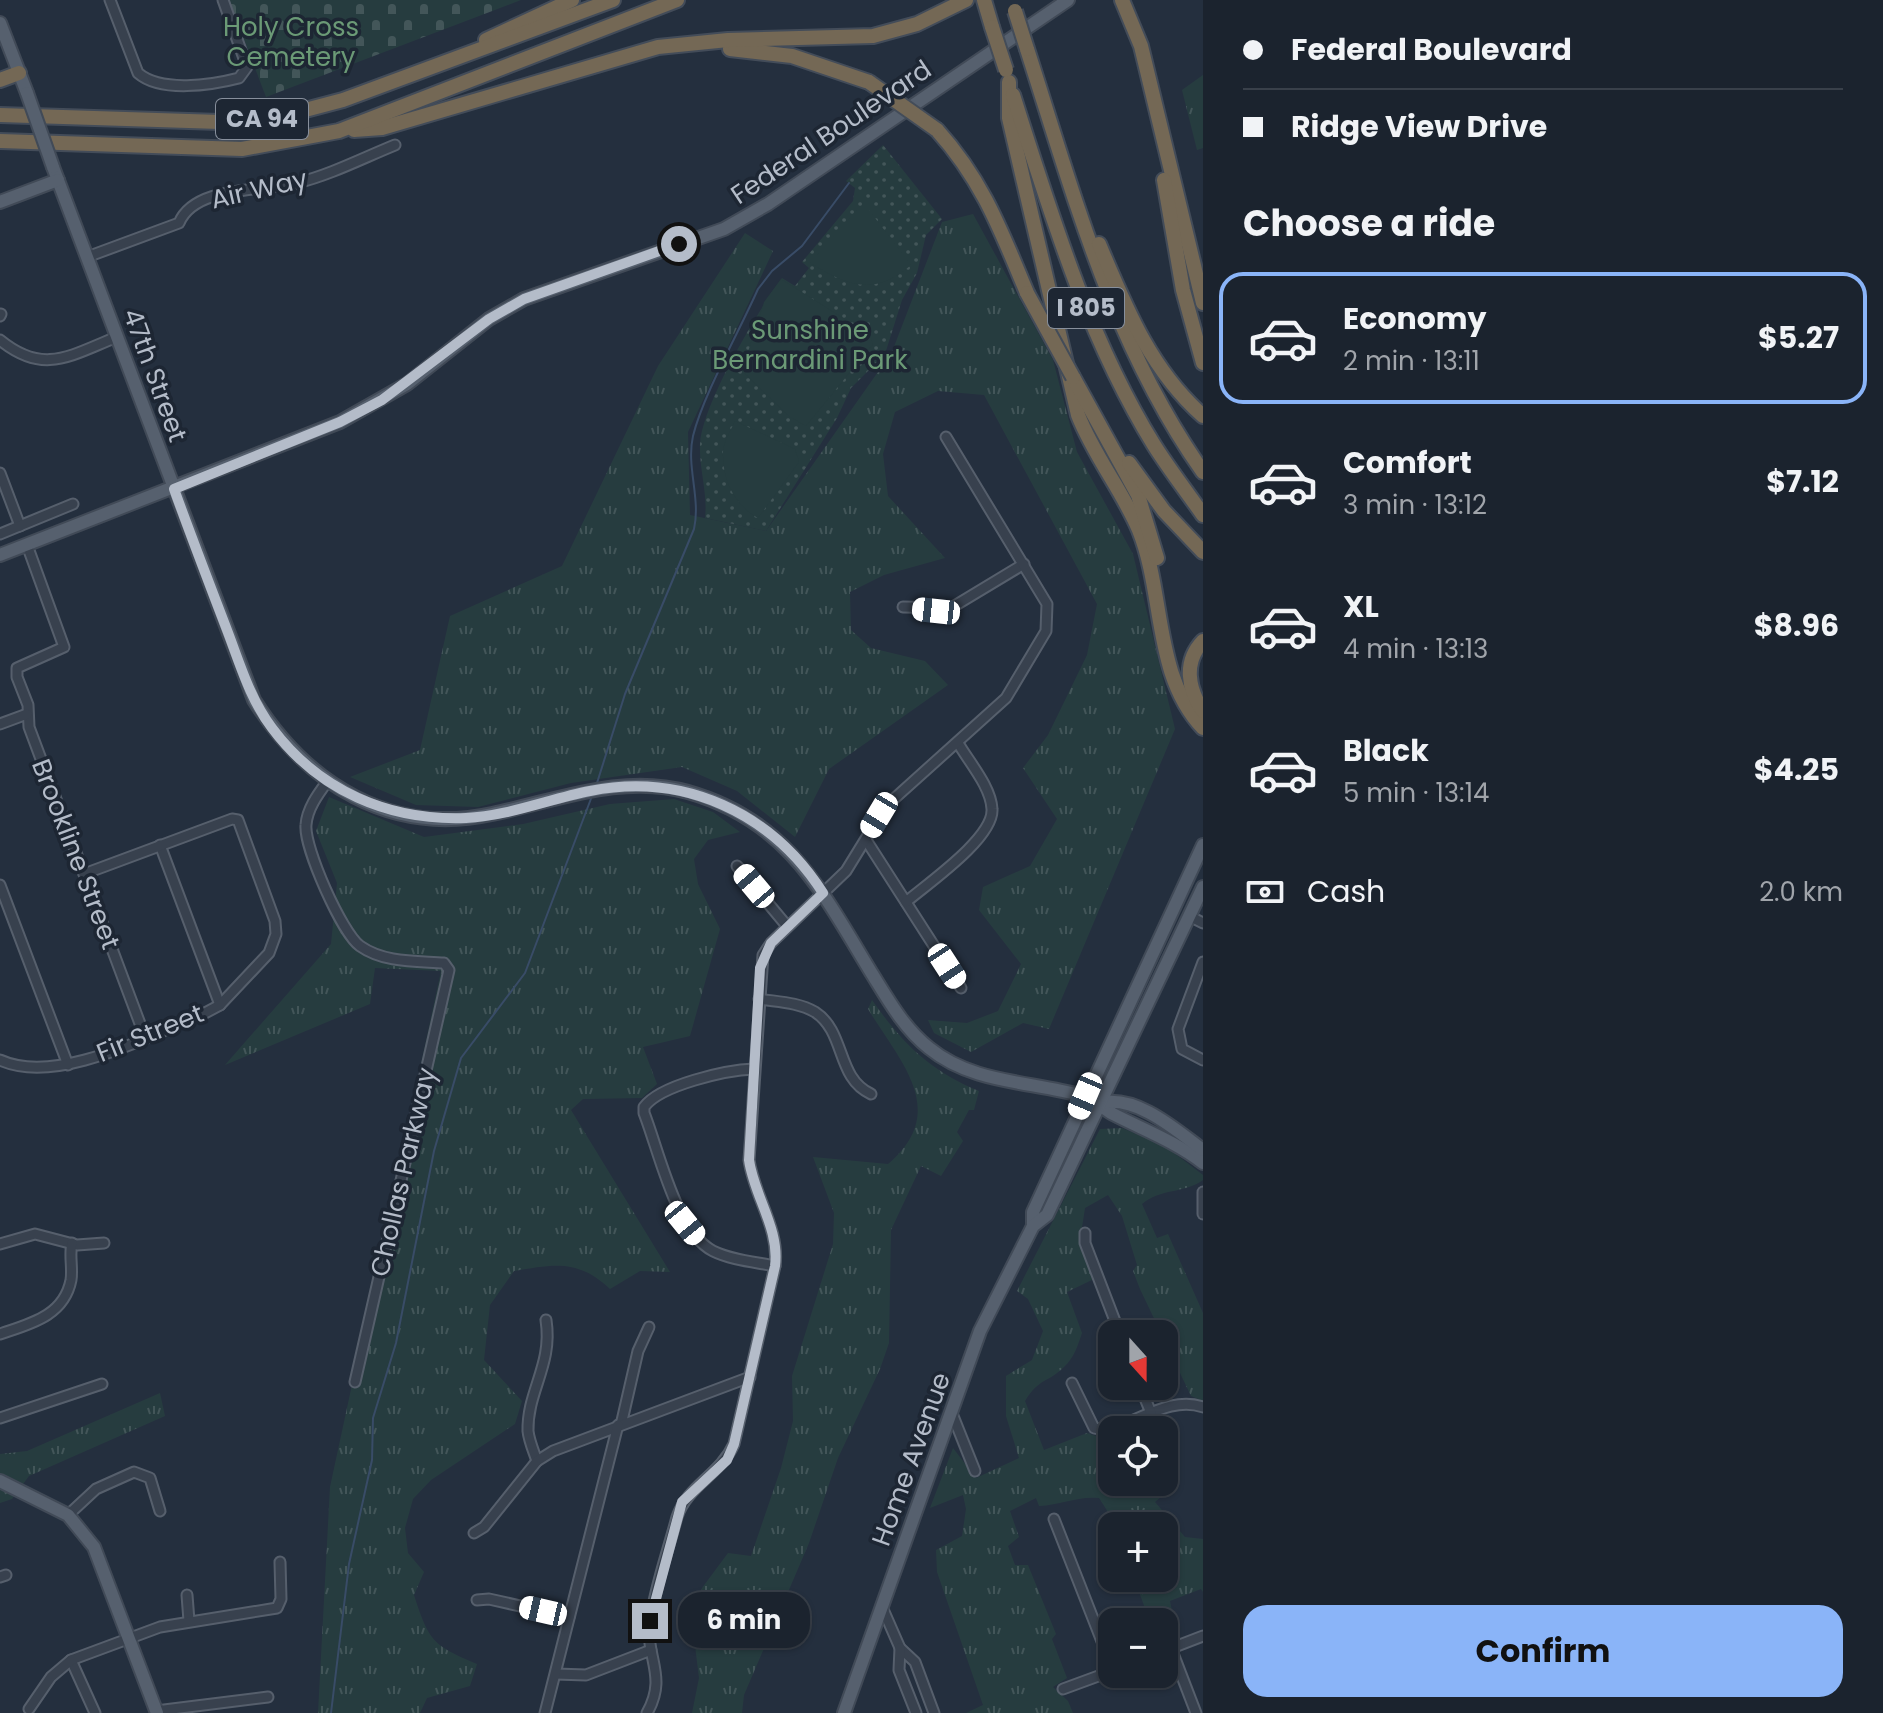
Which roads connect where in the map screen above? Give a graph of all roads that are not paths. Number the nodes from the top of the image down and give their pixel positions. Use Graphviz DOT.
graph roads {
  1 [pos="110,0"];
  2 [pos="223,0"];
  3 [pos="572,0"];
  4 [pos="613,0"];
  5 [pos="677,0"];
  6 [pos="966,0"];
  7 [pos="984,0"];
  8 [pos="1068,0"];
  9 [pos="1122,0"];
  10 [pos="1013,6"];
  11 [pos="0,23"];
  12 [pos="618,56"];
  13 [pos="449,59"];
  14 [pos="1146,69"];
  15 [pos="19,73"];
  16 [pos="1008,76"];
  17 [pos="0,80"];
  18 [pos="0,115"];
  19 [pos="339,131"];
  20 [pos="0,141"];
  21 [pos="395,145"];
  22 [pos="1059,149"];
  23 [pos="55,174"];
  24 [pos="0,202"];
  25 [pos="87,257"];
  26 [pos="1203,303"];
  27 [pos="117,337"];
  28 [pos="0,340"];
  29 [pos="1203,363"];
  30 [pos="1203,416"];
  31 [pos="1104,428"];
  32 [pos="946,437"];
  33 [pos="1203,472"];
  34 [pos="0,473"];
  35 [pos="174,489"];
  36 [pos="73,504"];
  37 [pos="1203,515"];
  38 [pos="20,526"];
  39 [pos="0,534"];
  40 [pos="27,545"];
  41 [pos="1203,552"];
  42 [pos="0,555"];
  43 [pos="1024,564"];
  44 [pos="903,607"];
  45 [pos="1203,641"];
  46 [pos="1167,654"];
  47 [pos="1203,711"];
  48 [pos="27,714"];
  49 [pos="0,724"];
  50 [pos="1203,728"];
  51 [pos="958,743"];
  52 [pos="327,782"];
  53 [pos="866,840"];
  54 [pos="160,845"];
  55 [pos="1203,845"];
  56 [pos="737,866"];
  57 [pos="84,874"];
  58 [pos="0,885"];
  59 [pos="1203,887"];
  60 [pos="823,893"];
  61 [pos="906,902"];
  62 [pos="1189,916"];
  63 [pos="1203,923"];
  64 [pos="787,926"];
  65 [pos="1203,962"];
  66 [pos="961,988"];
  67 [pos="759,999"];
  68 [pos="220,1005"];
  69 [pos="145,1037"];
  70 [pos="0,1060"];
  71 [pos="1203,1060"];
  72 [pos="68,1065"];
  73 [pos="754,1069"];
  74 [pos="871,1094"];
  75 [pos="1085,1096"];
  76 [pos="1101,1103"];
  77 [pos="1203,1150"];
  78 [pos="1203,1163"];
  79 [pos="1203,1192"];
  80 [pos="1203,1214"];
  81 [pos="1033,1226"];
  82 [pos="1085,1233"];
  83 [pos="72,1243"];
  84 [pos="104,1243"];
  85 [pos="0,1244"];
  86 [pos="775,1266"];
  87 [pos="546,1320"];
  88 [pos="1115,1320"];
  89 [pos="649,1327"];
  90 [pos="0,1334"];
  91 [pos="750,1377"];
  92 [pos="355,1382"];
  93 [pos="1072,1383"];
  94 [pos="102,1384"];
  95 [pos="1146,1400"];
  96 [pos="1203,1407"];
  97 [pos="951,1411"];
  98 [pos="1151,1413"];
  99 [pos="0,1418"];
  100 [pos="619,1425"];
  101 [pos="537,1461"];
  102 [pos="975,1471"];
  103 [pos="0,1481"];
  104 [pos="160,1511"];
  105 [pos="68,1515"];
  106 [pos="1054,1519"];
  107 [pos="474,1533"];
  108 [pos="280,1562"];
  109 [pos="187,1595"];
  110 [pos="477,1600"];
  111 [pos="882,1607"];
  112 [pos="569,1617"];
  113 [pos="189,1621"];
  114 [pos="1098,1633"];
  115 [pos="1203,1636"];
  116 [pos="130,1638"];
  117 [pos="1178,1646"];
  118 [pos="900,1648"];
  119 [pos="651,1650"];
  120 [pos="71,1660"];
  121 [pos="1178,1672"];
  122 [pos="556,1674"];
  123 [pos="1098,1675"];
  124 [pos="1063,1689"];
  125 [pos="268,1697"];
  126 [pos="29,1709"];
  127 [pos="157,1712"];
  128 [pos="95,1713"];
  129 [pos="545,1713"];
  130 [pos="647,1713"];
  131 [pos="844,1713"];
  132 [pos="916,1713"];
  133 [pos="934,1713"];
  134 [pos="1196,1713"];
  1 -- 2 [label="street"];
  3 -- 13 [label="highway"];
  4 -- 13 [label="highway, CA 94"];
  5 -- 19 [label="highway, CA 94"];
  6 -- 12 [label="highway"];
  7 -- 16 [label="highway, I 805, bridge"];
  8 -- 35 [label="main road, Federal Boulevard"];
  9 -- 14 [label="highway"];
  10 -- 22 [label="highway, I 805, bridge"];
  11 -- 15 [label="main road, 47th Street"];
  12 -- 19 [label="highway"];
  12 -- 31 [label="highway, bridge"];
  13 -- 18 [label="highway, CA 94"];
  14 -- 26 [label="highway"];
  14 -- 29 [label="highway"];
  15 -- 17 [label="highway"];
  15 -- 23 [label="main road, 47th Street, bridge"];
  16 -- 37 [label="highway, I 805"];
  16 -- 46 [label="highway"];
  19 -- 20 [label="highway, CA 94"];
  21 -- 25 [label="street, Air Way"];
  22 -- 30 [label="highway"];
  22 -- 33 [label="highway, I 805"];
  23 -- 24 [label="main road"];
  23 -- 25 [label="main road, 47th Street"];
  25 -- 27 [label="main road, 47th Street"];
  27 -- 28 [label="street"];
  27 -- 35 [label="main road, 47th Street"];
  31 -- 41 [label="highway"];
  31 -- 46 [label="highway"];
  32 -- 43 [label="street"];
  34 -- 38 [label="street"];
  35 -- 40 [label="main road, Federal Boulevard"];
  35 -- 52 [label="main road, 47th Street"];
  36 -- 38 [label="street"];
  38 -- 39 [label="street"];
  40 -- 42 [label="main road, Federal Boulevard"];
  40 -- 48 [label="street, Brookline Street"];
  43 -- 44 [label="street"];
  43 -- 51 [label="street"];
  45 -- 47 [label="highway"];
  46 -- 50 [label="highway"];
  48 -- 49 [label="street"];
  48 -- 57 [label="street, Brookline Street"];
  51 -- 53 [label="street"];
  51 -- 61 [label="street"];
  52 -- 60 [label="main road, 47th Street"];
  52 -- 92 [label="street, Chollas Parkway"];
  53 -- 60 [label="street"];
  53 -- 61 [label="street"];
  54 -- 57 [label="street"];
  54 -- 68 [label="street"];
  54 -- 68 [label="street, Fir Street"];
  55 -- 75 [label="main road, Home Avenue"];
  56 -- 64 [label="street"];
  57 -- 69 [label="street, Brookline Street"];
  58 -- 72 [label="street"];
  59 -- 62 [label="main road, Home Avenue"];
  60 -- 64 [label="street"];
  60 -- 75 [label="main road, 47th Street"];
  61 -- 66 [label="street"];
  62 -- 63 [label="street"];
  62 -- 76 [label="main road, Home Avenue"];
  64 -- 67 [label="street"];
  65 -- 71 [label="street"];
  67 -- 73 [label="street"];
  67 -- 74 [label="street"];
  68 -- 69 [label="street, Fir Street"];
  69 -- 72 [label="street, Fir Street"];
  70 -- 72 [label="street, Fir Street"];
  73 -- 86 [label="street"];
  73 -- 86 [label="street"];
  75 -- 76 [label="main road, 47th Street"];
  75 -- 81 [label="main road, Home Avenue"];
  76 -- 77 [label="main road"];
  76 -- 78 [label="main road"];
  76 -- 81 [label="main road, Home Avenue"];
  79 -- 80 [label="street"];
  81 -- 97 [label="main road, Home Avenue"];
  82 -- 88 [label="street"];
  83 -- 84 [label="street"];
  83 -- 85 [label="street"];
  83 -- 90 [label="street"];
  86 -- 91 [label="street"];
  87 -- 101 [label="street"];
  89 -- 100 [label="street"];
  91 -- 100 [label="street"];
  91 -- 119 [label="street"];
  93 -- 98 [label="street"];
  94 -- 99 [label="street"];
  95 -- 98 [label="street"];
  96 -- 98 [label="street"];
  97 -- 102 [label="street"];
  97 -- 111 [label="main road, Home Avenue"];
  100 -- 101 [label="street"];
  100 -- 112 [label="street"];
  101 -- 107 [label="street"];
  103 -- 105 [label="main road"];
  104 -- 105 [label="street"];
  105 -- 116 [label="main road"];
  106 -- 114 [label="street"];
  108 -- 113 [label="street"];
  109 -- 113 [label="street"];
  110 -- 112 [label="street"];
  111 -- 118 [label="street"];
  111 -- 131 [label="main road, Home Avenue"];
  112 -- 122 [label="street"];
  113 -- 116 [label="street"];
  115 -- 117 [label="street"];
  116 -- 120 [label="street"];
  116 -- 127 [label="main road"];
  118 -- 132 [label="street"];
  118 -- 133 [label="street"];
  119 -- 122 [label="street"];
  119 -- 130 [label="street"];
  120 -- 126 [label="street"];
  120 -- 128 [label="street"];
  121 -- 134 [label="street"];
  122 -- 129 [label="street"];
  123 -- 124 [label="street"];
  125 -- 127 [label="street"];
}
